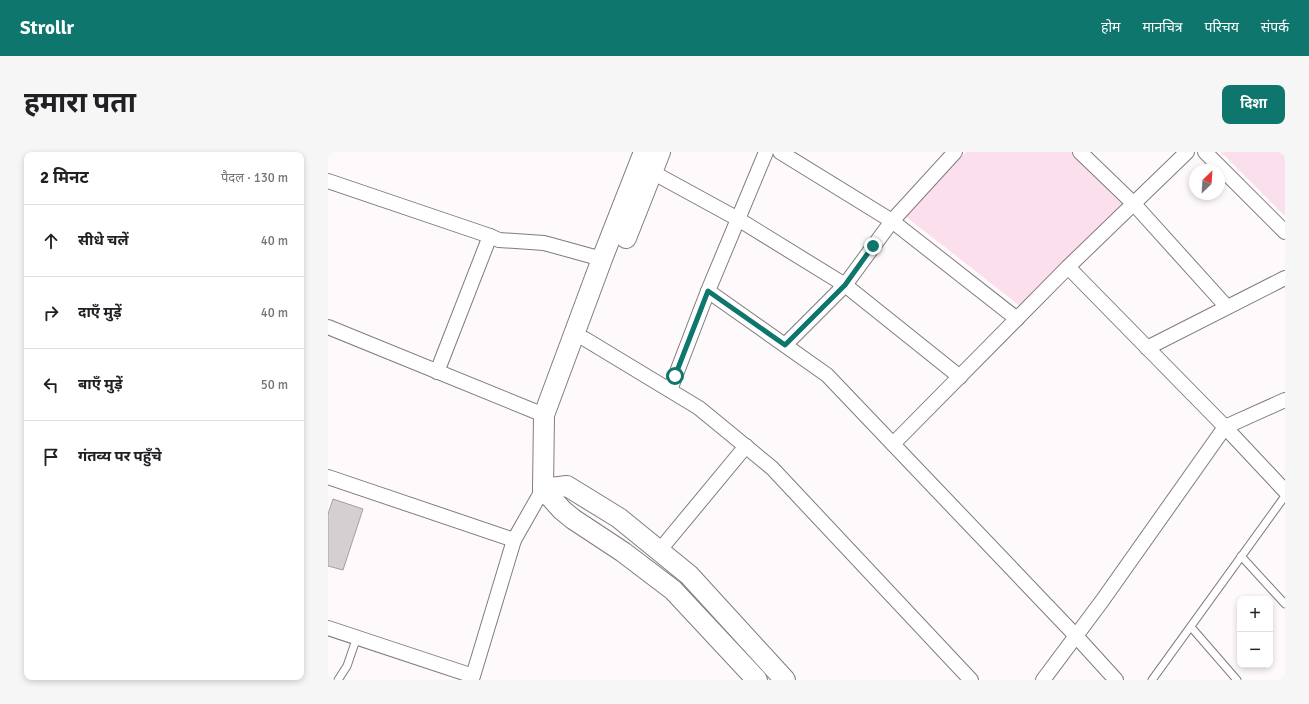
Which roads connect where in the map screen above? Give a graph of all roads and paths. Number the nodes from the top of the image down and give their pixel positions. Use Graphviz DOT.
graph roads {
  1 [pos="644,152"];
  2 [pos="660,152"];
  3 [pos="766,152"];
  4 [pos="780,152"];
  5 [pos="1080,152"];
  6 [pos="1187,152"];
  7 [pos="1205,152"];
  8 [pos="950,153"];
  9 [pos="652,172"];
  10 [pos="328,181"];
  11 [pos="1134,204"];
  12 [pos="738,219"];
  13 [pos="892,220"];
  14 [pos="1285,232"];
  15 [pos="490,236"];
  16 [pos="602,259"];
  17 [pos="1068,267"];
  18 [pos="1285,278"];
  19 [pos="845,285"];
  20 [pos="708,291"];
  21 [pos="1227,307"];
  22 [pos="1017,319"];
  23 [pos="328,327"];
  24 [pos="585,338"];
  25 [pos="785,345"];
  26 [pos="1148,348"];
  27 [pos="437,372"];
  28 [pos="960,377"];
  29 [pos="670,390"];
  30 [pos="1285,400"];
  31 [pos="543,421"];
  32 [pos="1225,427"];
  33 [pos="893,444"];
  34 [pos="746,446"];
  35 [pos="328,477"];
  36 [pos="543,490"];
  37 [pos="1285,491"];
  38 [pos="1285,496"];
  39 [pos="514,540"];
  40 [pos="659,551"];
  41 [pos="1241,556"];
  42 [pos="1285,604"];
  43 [pos="1191,627"];
  44 [pos="328,628"];
  45 [pos="1076,636"];
  46 [pos="357,637"];
  47 [pos="472,678"];
  48 [pos="338,680"];
  49 [pos="756,680"];
  50 [pos="785,680"];
  51 [pos="972,680"];
  52 [pos="1043,680"];
  53 [pos="1116,680"];
  54 [pos="1152,680"];
  55 [pos="1237,680"];
  1 -- 16 [label="street"];
  2 -- 9 [label="street"];
  3 -- 12 [label="street"];
  4 -- 13 [label="street"];
  5 -- 11 [label="street"];
  6 -- 11 [label="street"];
  7 -- 14 [label="street"];
  8 -- 13 [label="street"];
  9 -- 12 [label="street"];
  9 -- 24 [label="street"];
  10 -- 15 [label="street"];
  11 -- 17 [label="street"];
  11 -- 21 [label="street"];
  12 -- 19 [label="street"];
  12 -- 20 [label="street"];
  13 -- 19 [label="street"];
  13 -- 22 [label="street"];
  15 -- 16 [label="street"];
  15 -- 27 [label="street"];
  16 -- 31 [label="street"];
  17 -- 22 [label="street"];
  17 -- 26 [label="street"];
  18 -- 21 [label="street"];
  19 -- 25 [label="street"];
  19 -- 28 [label="street"];
  20 -- 25 [label="street"];
  20 -- 29 [label="street"];
  21 -- 26 [label="street"];
  22 -- 28 [label="street"];
  23 -- 27 [label="street"];
  24 -- 29 [label="street"];
  24 -- 31 [label="street"];
  25 -- 33 [label="street"];
  26 -- 32 [label="street"];
  27 -- 31 [label="street"];
  28 -- 33 [label="street"];
  29 -- 34 [label="street"];
  30 -- 32 [label="street"];
  31 -- 36 [label="street"];
  32 -- 37 [label="street"];
  32 -- 45 [label="street"];
  33 -- 45 [label="street"];
  34 -- 40 [label="street"];
  34 -- 51 [label="street"];
  35 -- 39 [label="street"];
  36 -- 39 [label="street"];
  36 -- 40 [label="street"];
  36 -- 49 [label="street"];
  38 -- 41 [label="lane"];
  39 -- 47 [label="street"];
  40 -- 50 [label="street"];
  41 -- 42 [label="lane"];
  41 -- 43 [label="lane"];
  43 -- 54 [label="lane"];
  43 -- 55 [label="lane"];
  44 -- 46 [label="street"];
  45 -- 52 [label="street"];
  45 -- 53 [label="street"];
  46 -- 47 [label="street"];
  46 -- 48 [label="lane"];
}
